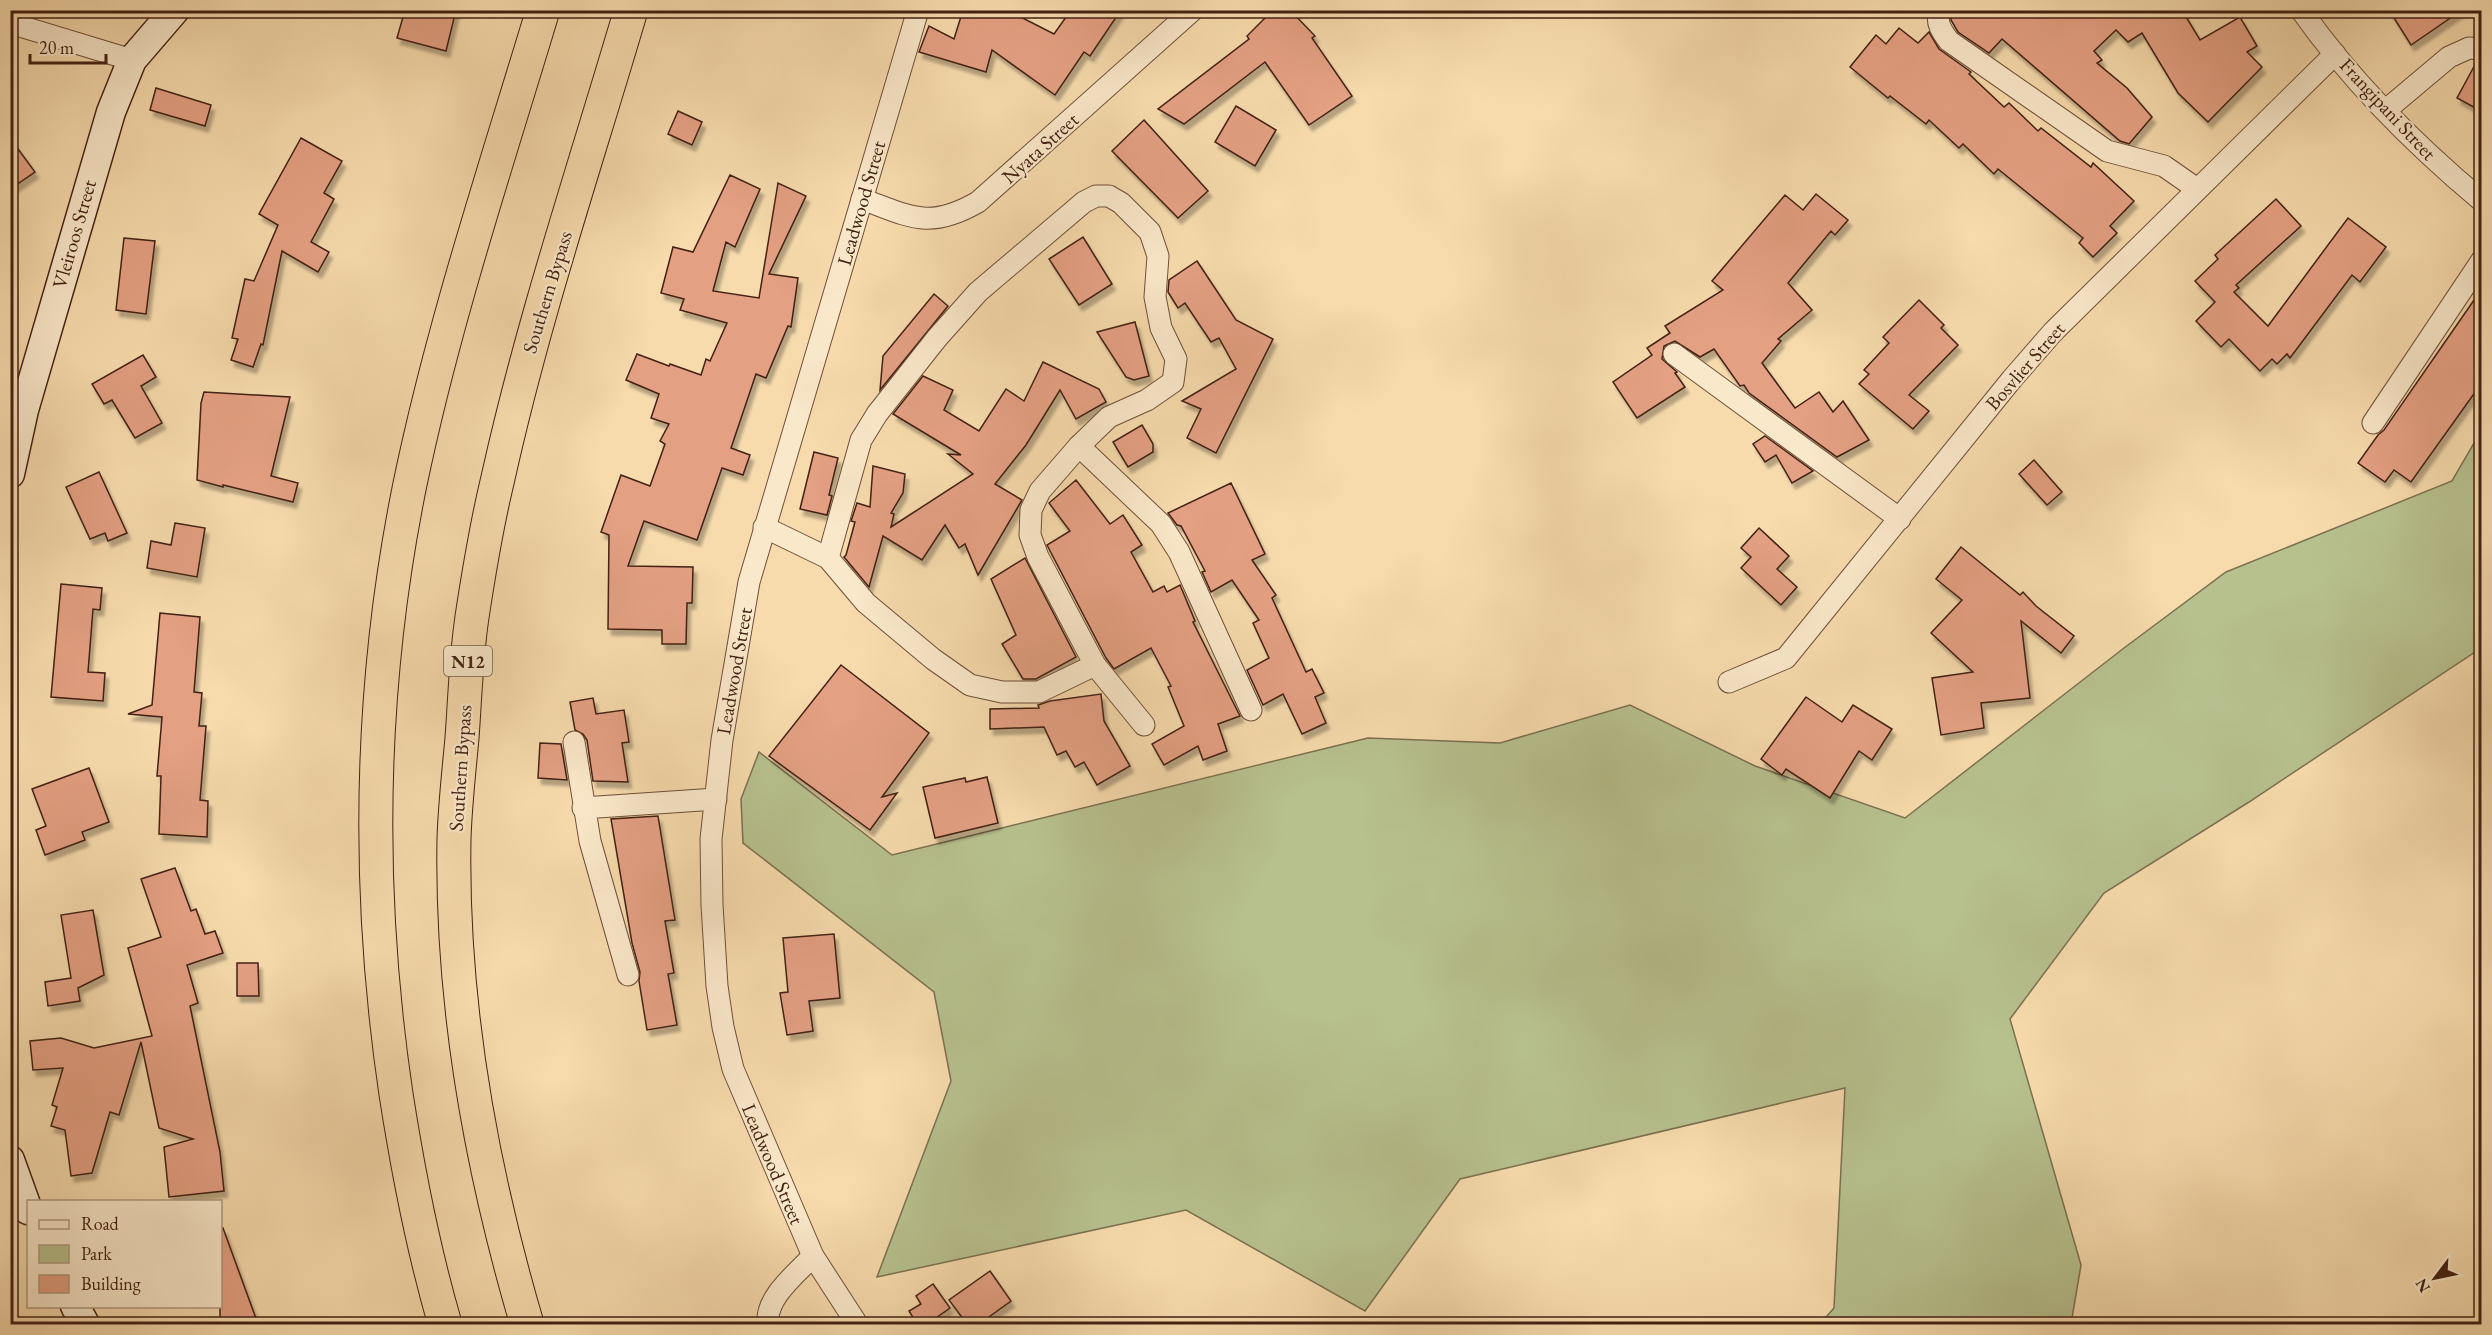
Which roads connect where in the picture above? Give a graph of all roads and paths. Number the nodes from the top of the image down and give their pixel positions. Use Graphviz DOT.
graph roads {
  1 [pos="175,10"];
  2 [pos="543,10"];
  3 [pos="631,10"];
  4 [pos="918,10"];
  5 [pos="1193,10"];
  6 [pos="1940,10"];
  7 [pos="2301,10"];
  8 [pos="10,23"];
  9 [pos="2481,49"];
  10 [pos="2335,54"];
  11 [pos="132,60"];
  12 [pos="2386,110"];
  13 [pos="2197,189"];
  14 [pos="862,199"];
  15 [pos="2481,201"];
  16 [pos="2481,260"];
  17 [pos="1674,354"];
  18 [pos="2373,423"];
  19 [pos="1079,446"];
  20 [pos="10,474"];
  21 [pos="1900,519"];
  22 [pos="764,527"];
  23 [pos="828,558"];
  24 [pos="1095,665"];
  25 [pos="1729,682"];
  26 [pos="1251,710"];
  27 [pos="1144,725"];
  28 [pos="574,742"];
  29 [pos="716,799"];
  30 [pos="584,808"];
  31 [pos="628,975"];
  32 [pos="10,1160"];
  33 [pos="27,1207"];
  34 [pos="813,1256"];
  35 [pos="76,1308"];
  36 [pos="443,1320"];
  37 [pos="84,1324"];
  38 [pos="527,1324"];
  39 [pos="768,1324"];
  40 [pos="857,1324"];
  1 -- 11 [label="street, Vleiroos Street"];
  2 -- 36 [label="highway"];
  3 -- 38 [label="highway, Southern Bypass / N12"];
  4 -- 14 [label="street, Leadwood Street"];
  5 -- 14 [label="street, Nyata Street"];
  6 -- 13 [label="street"];
  7 -- 10 [label="street, Frangipani Street"];
  8 -- 11 [label="street"];
  9 -- 12 [label="street"];
  10 -- 12 [label="street, Frangipani Street"];
  10 -- 13 [label="street, Bosvlier Street"];
  11 -- 20 [label="street, Vleiroos Street"];
  12 -- 15 [label="street, Frangipani Street"];
  13 -- 21 [label="street, Bosvlier Street"];
  14 -- 22 [label="street, Leadwood Street"];
  16 -- 18 [label="street"];
  17 -- 21 [label="street"];
  19 -- 23 [label="street"];
  19 -- 24 [label="street"];
  19 -- 26 [label="street"];
  21 -- 25 [label="street, Bosvlier Street"];
  22 -- 23 [label="street"];
  22 -- 29 [label="street, Leadwood Street"];
  23 -- 24 [label="street"];
  24 -- 27 [label="street"];
  28 -- 30 [label="street"];
  29 -- 30 [label="street"];
  29 -- 34 [label="street, Leadwood Street"];
  30 -- 31 [label="street"];
  32 -- 33 [label="street"];
  34 -- 39 [label="street"];
  34 -- 40 [label="street, Leadwood Street"];
  35 -- 37 [label="street"];
}
